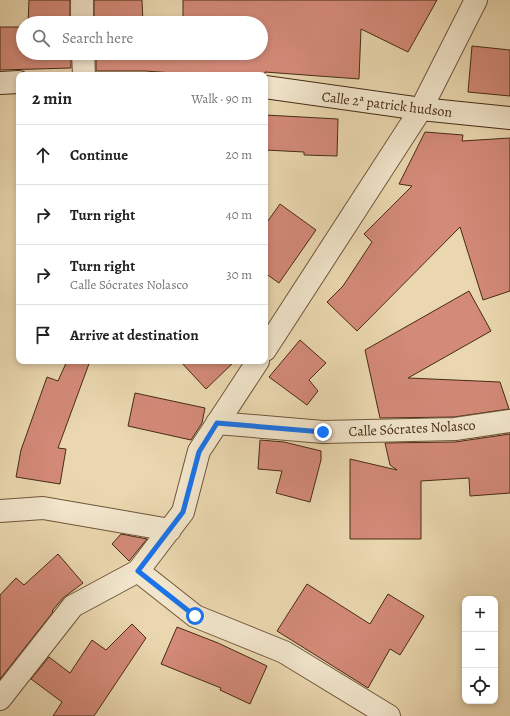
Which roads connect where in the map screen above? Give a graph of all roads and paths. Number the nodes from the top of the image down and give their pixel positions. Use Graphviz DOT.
graph roads {
  1 [pos="82,0"];
  2 [pos="476,0"];
  3 [pos="82,16"];
  4 [pos="83,60"];
  5 [pos="84,72"];
  6 [pos="16,82"];
  7 [pos="0,83"];
  8 [pos="268,87"];
  9 [pos="421,109"];
  10 [pos="510,118"];
  11 [pos="268,345"];
  12 [pos="256,364"];
  13 [pos="510,421"];
  14 [pos="217,423"];
  15 [pos="0,511"];
  16 [pos="170,530"];
  17 [pos="138,571"];
  18 [pos="0,699"];
  19 [pos="389,716"];
  1 -- 3 [label="street"];
  2 -- 9 [label="street"];
  4 -- 5 [label="street"];
  6 -- 7 [label="street"];
  8 -- 9 [label="street, Calle 2ª patrick hudson"];
  9 -- 10 [label="street, Calle 2ª patrick hudson"];
  9 -- 11 [label="street"];
  12 -- 14 [label="street"];
  13 -- 14 [label="street, Calle Sócrates Nolasco"];
  14 -- 16 [label="street"];
  15 -- 16 [label="street"];
  16 -- 17 [label="street"];
  17 -- 18 [label="street"];
  17 -- 19 [label="street"];
}
